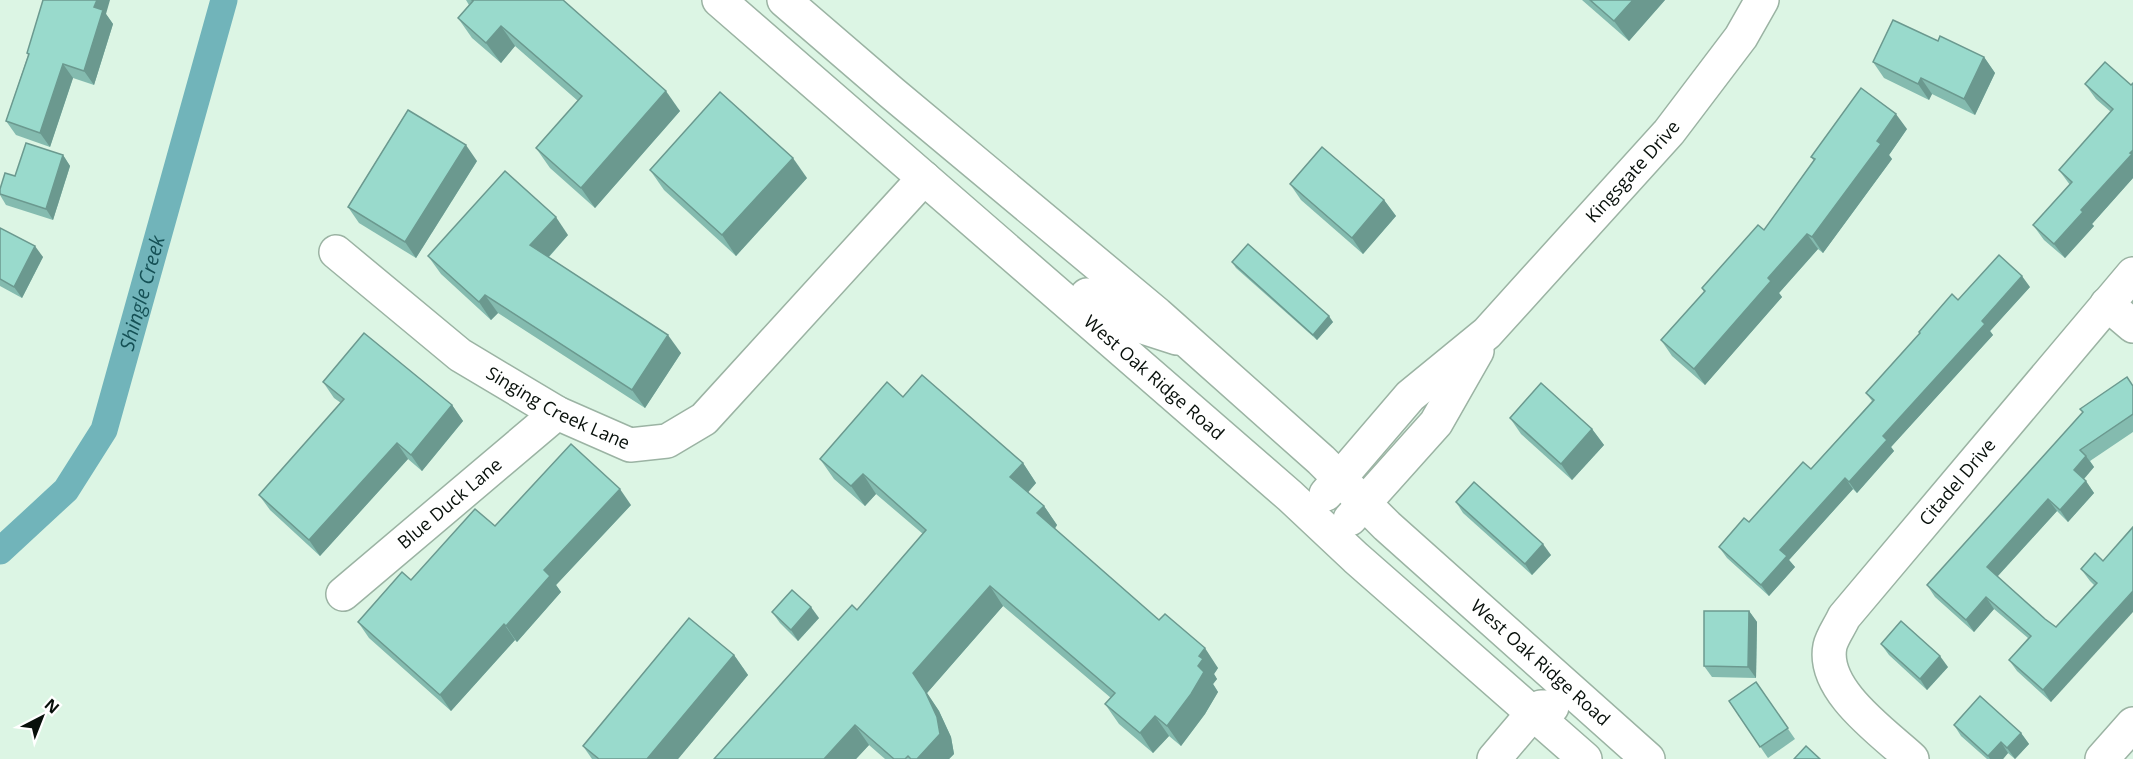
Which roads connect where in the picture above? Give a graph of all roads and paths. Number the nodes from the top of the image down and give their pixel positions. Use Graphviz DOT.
graph roads {
  1 [pos="784,0"];
  2 [pos="1762,0"];
  3 [pos="728,8"];
  4 [pos="891,93"];
  5 [pos="924,178"];
  6 [pos="989,235"];
  7 [pos="336,252"];
  8 [pos="2133,274"];
  9 [pos="2107,304"];
  10 [pos="2133,326"];
  11 [pos="1487,333"];
  12 [pos="1190,343"];
  13 [pos="557,413"];
  14 [pos="1340,478"];
  15 [pos="1364,503"];
  16 [pos="1309,513"];
  17 [pos="1334,537"];
  18 [pos="343,594"];
  19 [pos="1533,713"];
  20 [pos="2133,724"];
  21 [pos="1568,753"];
  22 [pos="1494,759"];
  23 [pos="1620,759"];
  24 [pos="1648,759"];
  25 [pos="1912,759"];
  26 [pos="2102,759"];
  1 -- 4 [label="street, West Oak Ridge Road"];
  2 -- 11 [label="street, Kingsgate Drive"];
  3 -- 4 [label="street"];
  3 -- 5 [label="street, West Oak Ridge Road"];
  4 -- 12 [label="street, West Oak Ridge Road"];
  5 -- 6 [label="street, West Oak Ridge Road"];
  5 -- 13 [label="street, Singing Creek Lane"];
  6 -- 12 [label="street"];
  6 -- 16 [label="street, West Oak Ridge Road"];
  7 -- 13 [label="street, Singing Creek Lane"];
  8 -- 9 [label="street, Citadel Drive"];
  9 -- 10 [label="street"];
  9 -- 25 [label="street, Citadel Drive"];
  11 -- 14 [label="street, Kingsgate Drive"];
  11 -- 15 [label="street, Kingsgate Drive"];
  12 -- 14 [label="street, West Oak Ridge Road"];
  13 -- 18 [label="street, Blue Duck Lane"];
  14 -- 15 [label="street, West Oak Ridge Road"];
  14 -- 16 [label="street, Kingsgate Drive"];
  15 -- 17 [label="street, Kingsgate Drive"];
  15 -- 24 [label="street, West Oak Ridge Road"];
  16 -- 17 [label="street, West Oak Ridge Road"];
  17 -- 19 [label="street, West Oak Ridge Road"];
  19 -- 21 [label="street, West Oak Ridge Road"];
  19 -- 22 [label="street"];
  19 -- 23 [label="street"];
  20 -- 26 [label="street"];
}
